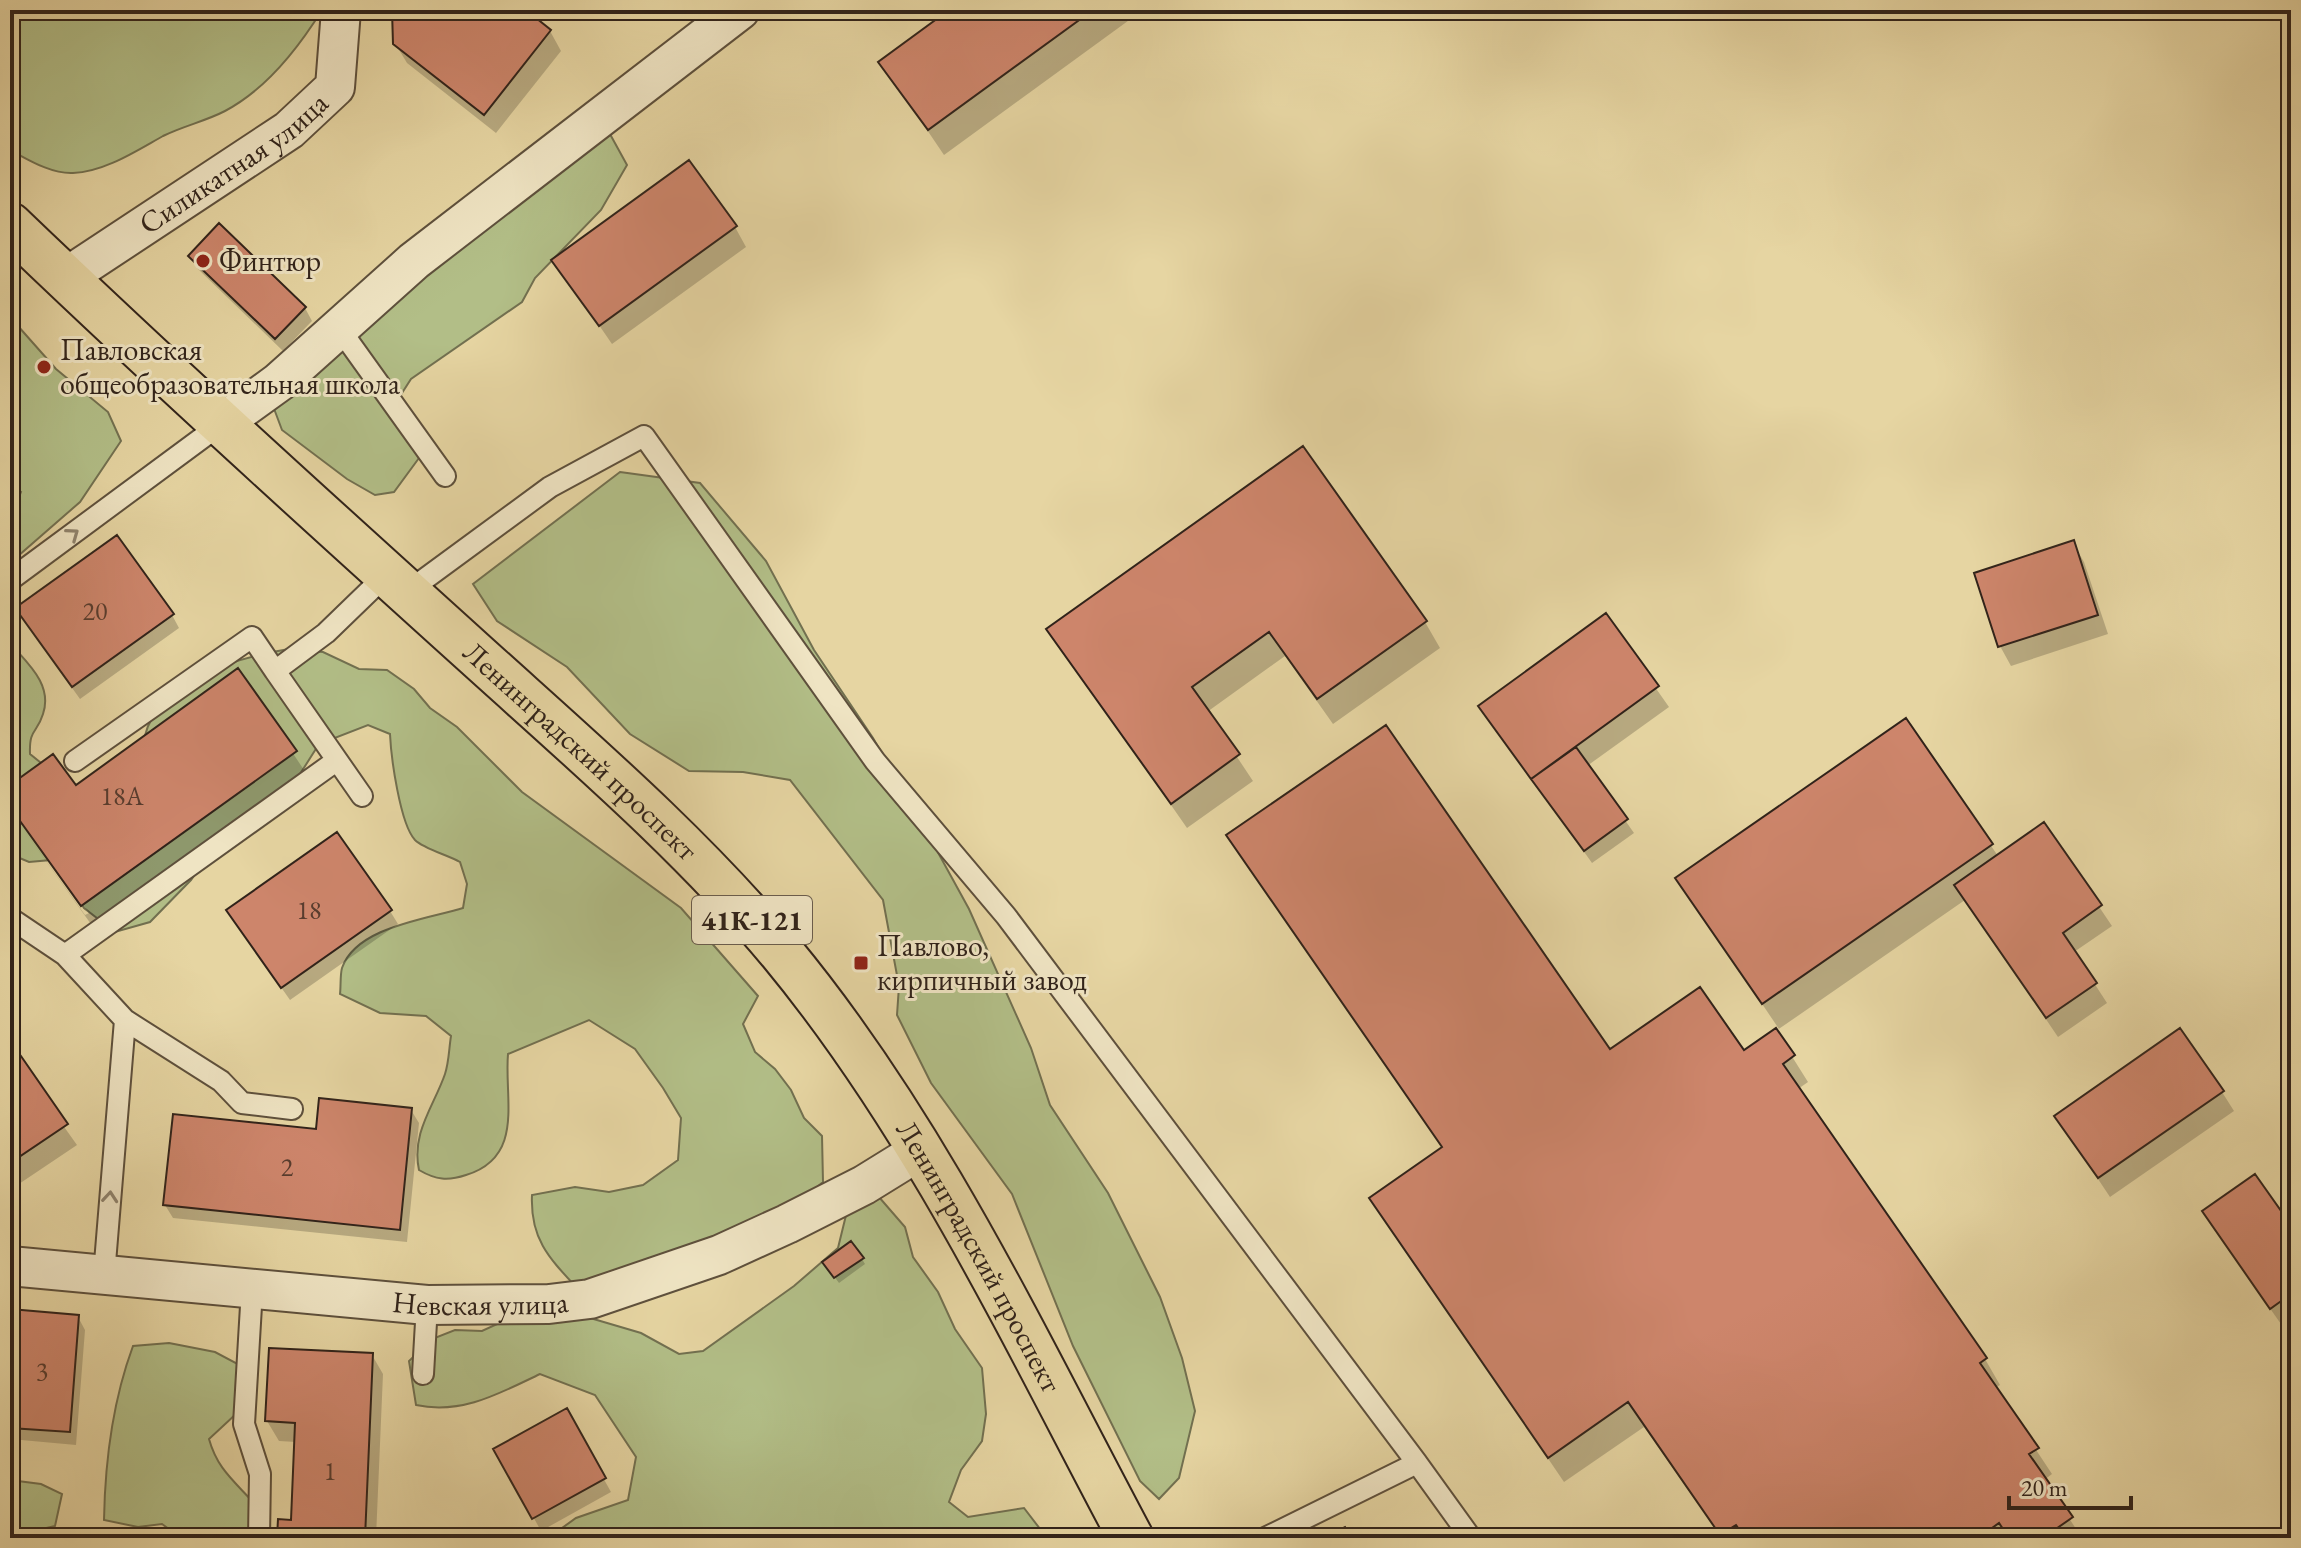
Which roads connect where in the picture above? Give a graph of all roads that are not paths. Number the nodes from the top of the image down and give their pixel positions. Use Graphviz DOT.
graph roads {
  1 [pos="341,10"];
  2 [pos="740,10"];
  3 [pos="10,225"];
  4 [pos="65,278"];
  5 [pos="339,328"];
  6 [pos="221,424"];
  7 [pos="445,476"];
  8 [pos="10,580"];
  9 [pos="397,583"];
  10 [pos="275,671"];
  11 [pos="75,761"];
  12 [pos="336,761"];
  13 [pos="362,796"];
  14 [pos="10,918"];
  15 [pos="65,955"];
  16 [pos="125,1020"];
  17 [pos="292,1109"];
  18 [pos="919,1151"];
  19 [pos="10,1266"];
  20 [pos="104,1275"];
  21 [pos="252,1289"];
  22 [pos="427,1305"];
  23 [pos="423,1374"];
  24 [pos="1417,1463"];
  25 [pos="259,1538"];
  26 [pos="1131,1538"];
  27 [pos="1265,1538"];
  28 [pos="1471,1538"];
  1 -- 4 [label="street, Силикатная улица"];
  2 -- 5 [label="street"];
  3 -- 4 [label="main road, Ленинградский проспект / 41К-121"];
  4 -- 6 [label="main road, Ленинградский проспект / 41К-121"];
  5 -- 6 [label="street"];
  5 -- 7 [label="lane"];
  8 -- 6 [label="lane, one-way"];
  6 -- 9 [label="main road, Ленинградский проспект / 41К-121"];
  9 -- 10 [label="lane"];
  9 -- 18 [label="main road, Ленинградский проспект / 41К-121"];
  9 -- 24 [label="lane"];
  10 -- 11 [label="lane"];
  10 -- 12 [label="lane"];
  12 -- 13 [label="lane"];
  12 -- 15 [label="lane"];
  14 -- 15 [label="lane"];
  15 -- 16 [label="lane"];
  16 -- 17 [label="lane"];
  20 -- 16 [label="lane, one-way"];
  18 -- 22 [label="street, Невская улица"];
  18 -- 26 [label="main road, Ленинградский проспект / 41К-121"];
  19 -- 20 [label="street, Невская улица"];
  20 -- 21 [label="street, Невская улица"];
  21 -- 22 [label="street, Невская улица"];
  21 -- 25 [label="lane"];
  22 -- 23 [label="lane"];
  24 -- 27 [label="lane"];
  24 -- 28 [label="lane"];
}
